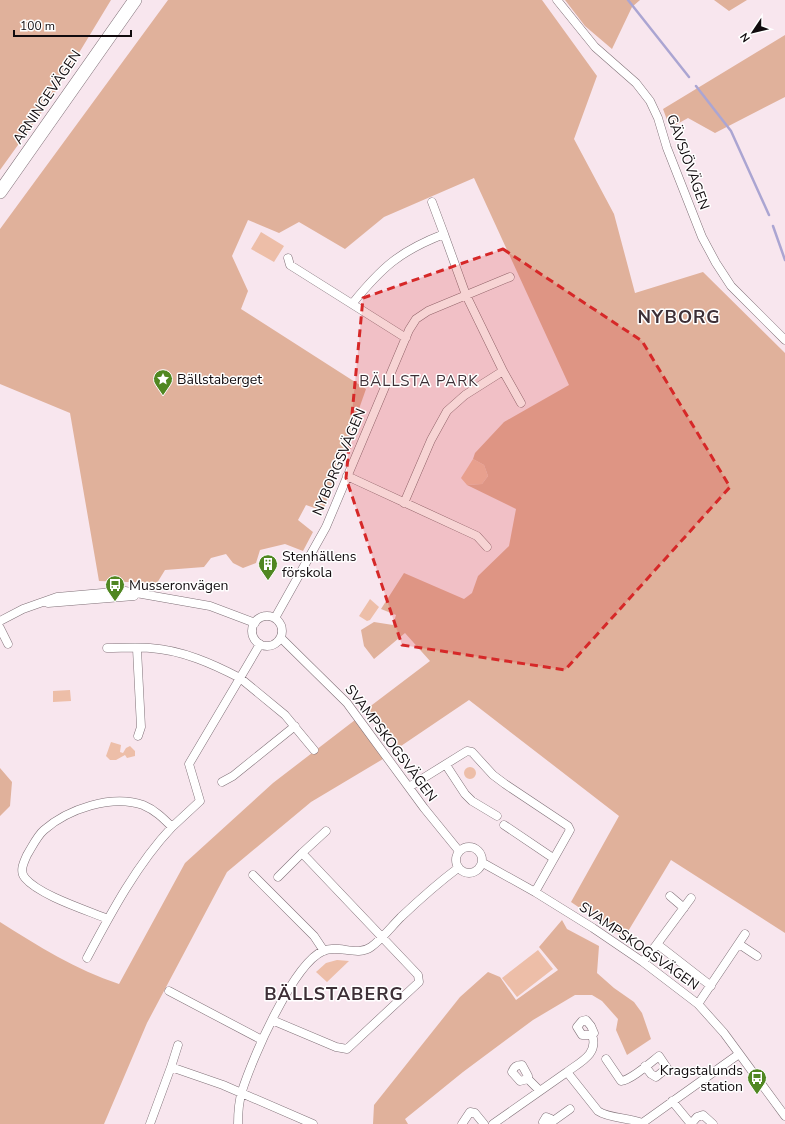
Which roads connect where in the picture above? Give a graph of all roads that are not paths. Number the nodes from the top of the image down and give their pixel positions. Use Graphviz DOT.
graph roads {
  1 [pos="135,0"];
  2 [pos="557,0"];
  3 [pos="0,192"];
  4 [pos="432,202"];
  5 [pos="444,234"];
  6 [pos="288,258"];
  7 [pos="510,277"];
  8 [pos="466,294"];
  9 [pos="352,304"];
  10 [pos="406,338"];
  11 [pos="785,340"];
  12 [pos="503,371"];
  13 [pos="521,403"];
  14 [pos="347,476"];
  15 [pos="404,503"];
  16 [pos="487,547"];
  17 [pos="275,618"];
  18 [pos="0,621"];
  19 [pos="255,623"];
  20 [pos="0,628"];
  21 [pos="281,638"];
  22 [pos="8,644"];
  23 [pos="260,644"];
  24 [pos="107,648"];
  25 [pos="137,649"];
  26 [pos="240,678"];
  27 [pos="294,726"];
  28 [pos="138,736"];
  29 [pos="314,750"];
  30 [pos="446,765"];
  31 [pos="222,782"];
  32 [pos="409,787"];
  33 [pos="497,816"];
  34 [pos="504,825"];
  35 [pos="172,827"];
  36 [pos="326,831"];
  37 [pos="459,851"];
  38 [pos="302,853"];
  39 [pos="553,858"];
  40 [pos="482,863"];
  41 [pos="458,868"];
  42 [pos="253,875"];
  43 [pos="278,877"];
  44 [pos="535,892"];
  45 [pos="670,896"];
  46 [pos="691,898"];
  47 [pos="684,908"];
  48 [pos="108,919"];
  49 [pos="745,934"];
  50 [pos="381,937"];
  51 [pos="656,944"];
  52 [pos="739,944"];
  53 [pos="324,951"];
  54 [pos="757,956"];
  55 [pos="87,958"];
  56 [pos="643,962"];
  57 [pos="712,986"];
  58 [pos="169,991"];
  59 [pos="698,1004"];
  60 [pos="272,1020"];
  61 [pos="592,1035"];
  62 [pos="262,1040"];
  63 [pos="178,1045"];
  64 [pos="739,1054"];
  65 [pos="607,1063"];
  66 [pos="645,1066"];
  67 [pos="171,1067"];
  68 [pos="567,1072"];
  69 [pos="528,1079"];
  70 [pos="539,1090"];
  71 [pos="242,1092"];
  72 [pos="672,1101"];
  73 [pos="570,1109"];
  74 [pos="785,1116"];
  75 [pos="548,1123"];
  76 [pos="642,1123"];
  77 [pos="150,1124"];
  78 [pos="238,1124"];
  79 [pos="313,1124"];
  80 [pos="462,1124"];
  81 [pos="484,1124"];
  82 [pos="493,1124"];
  83 [pos="691,1124"];
  84 [pos="713,1124"];
  1 -- 3 [label="main road, ARNINGEVÄGEN"];
  2 -- 11 [label="street, GÄVSJÖVÄGEN"];
  4 -- 5 [label="street"];
  5 -- 8 [label="street"];
  5 -- 9 [label="street"];
  6 -- 9 [label="street"];
  7 -- 8 [label="street, NYBORGSVÄGEN"];
  8 -- 10 [label="street, NYBORGSVÄGEN"];
  8 -- 12 [label="street"];
  9 -- 10 [label="street"];
  10 -- 14 [label="street, NYBORGSVÄGEN"];
  12 -- 13 [label="street"];
  12 -- 15 [label="street"];
  14 -- 15 [label="street"];
  14 -- 17 [label="street, NYBORGSVÄGEN"];
  15 -- 16 [label="street"];
  17 -- 19 [label="street"];
  17 -- 21 [label="street"];
  18 -- 19 [label="street"];
  19 -- 23 [label="street"];
  20 -- 22 [label="street"];
  21 -- 23 [label="street"];
  21 -- 32 [label="street, SVAMPSKOGSVÄGEN"];
  23 -- 26 [label="street"];
  24 -- 25 [label="street"];
  25 -- 26 [label="street"];
  25 -- 28 [label="street"];
  26 -- 27 [label="street"];
  26 -- 35 [label="street"];
  27 -- 29 [label="street"];
  27 -- 31 [label="street"];
  30 -- 32 [label="street"];
  30 -- 33 [label="street"];
  30 -- 39 [label="street"];
  32 -- 37 [label="street, SVAMPSKOGSVÄGEN"];
  34 -- 39 [label="street"];
  35 -- 48 [label="street"];
  35 -- 48 [label="street"];
  36 -- 38 [label="street"];
  37 -- 40 [label="street"];
  37 -- 41 [label="street"];
  38 -- 43 [label="street"];
  38 -- 50 [label="street"];
  39 -- 44 [label="street"];
  40 -- 41 [label="street"];
  40 -- 44 [label="street, SVAMPSKOGSVÄGEN"];
  41 -- 50 [label="street"];
  42 -- 53 [label="street"];
  44 -- 56 [label="street, SVAMPSKOGSVÄGEN"];
  45 -- 47 [label="street"];
  46 -- 47 [label="street"];
  47 -- 51 [label="street"];
  48 -- 55 [label="street"];
  49 -- 52 [label="street"];
  50 -- 53 [label="street"];
  50 -- 60 [label="street"];
  51 -- 56 [label="street"];
  51 -- 57 [label="street"];
  52 -- 54 [label="street"];
  52 -- 57 [label="street"];
  53 -- 60 [label="street"];
  56 -- 59 [label="street, SVAMPSKOGSVÄGEN"];
  57 -- 59 [label="street"];
  58 -- 62 [label="street"];
  59 -- 64 [label="street, SVAMPSKOGSVÄGEN"];
  60 -- 62 [label="street"];
  61 -- 68 [label="street"];
  62 -- 71 [label="street"];
  63 -- 67 [label="street"];
  64 -- 72 [label="street"];
  64 -- 74 [label="street, SVAMPSKOGSVÄGEN"];
  65 -- 66 [label="street"];
  67 -- 71 [label="street"];
  67 -- 77 [label="street"];
  68 -- 70 [label="street"];
  68 -- 76 [label="street"];
  69 -- 70 [label="street"];
  70 -- 82 [label="street"];
  71 -- 78 [label="street"];
  71 -- 79 [label="street"];
  72 -- 76 [label="street"];
  72 -- 83 [label="street"];
  73 -- 75 [label="street"];
  80 -- 81 [label="street"];
  83 -- 84 [label="street"];
}
